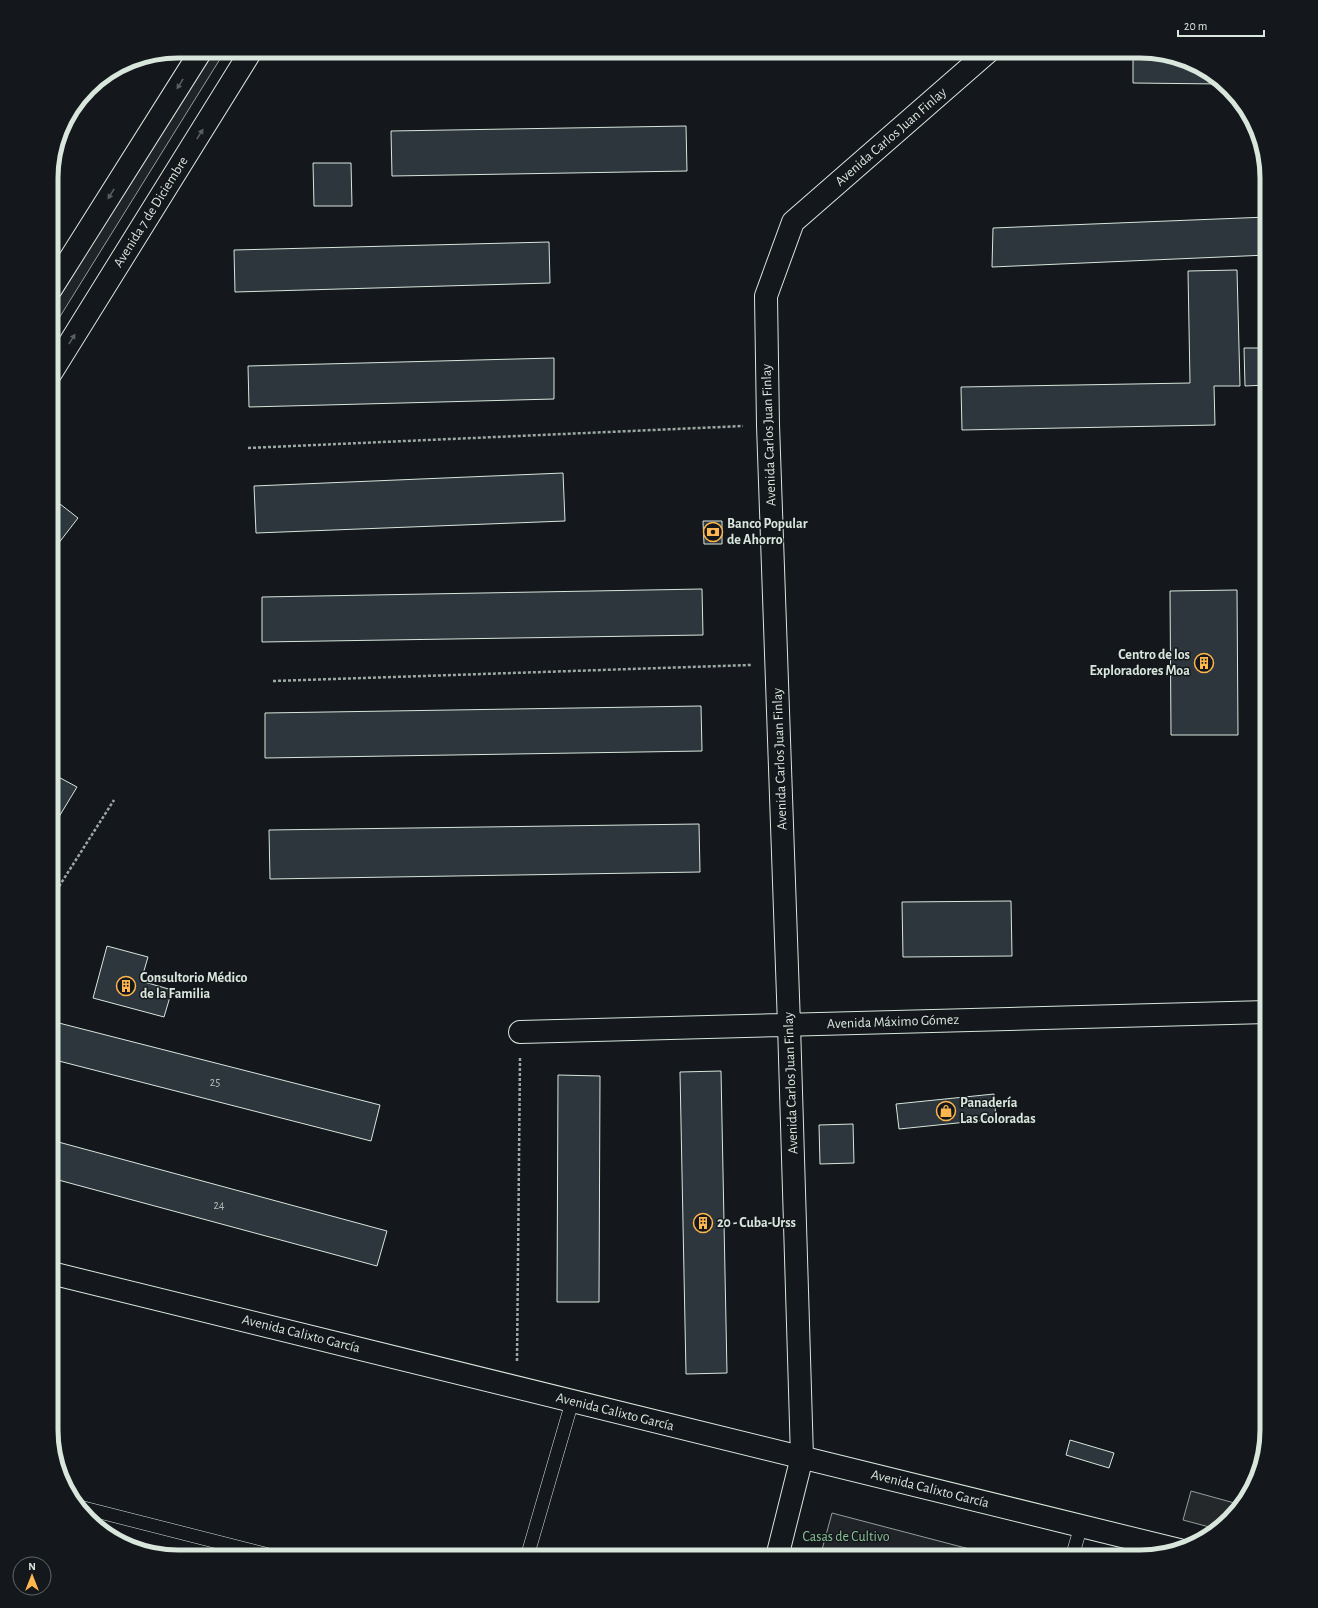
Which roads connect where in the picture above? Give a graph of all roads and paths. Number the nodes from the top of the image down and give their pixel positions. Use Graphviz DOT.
graph roads {
  1 [pos="197,58"];
  2 [pos="247,58"];
  3 [pos="981,58"];
  4 [pos="58,278"];
  5 [pos="58,362"];
  6 [pos="768,425"];
  7 [pos="248,448"];
  8 [pos="776,664"];
  9 [pos="273,681"];
  10 [pos="114,800"];
  11 [pos="58,889"];
  12 [pos="1260,1012"];
  13 [pos="789,1025"];
  14 [pos="520,1032"];
  15 [pos="58,1275"];
  16 [pos="517,1388"];
  17 [pos="572,1402"];
  18 [pos="802,1457"];
  19 [pos="88,1509"];
  20 [pos="1081,1526"];
  21 [pos="1167,1547"];
  22 [pos="249,1550"];
  23 [pos="529,1550"];
  24 [pos="778,1550"];
  25 [pos="1074,1550"];
  1 -- 4 [label="street, one-way"];
  5 -- 2 [label="street, Avenida 7 de Diciembre, one-way"];
  3 -- 6 [label="street, Avenida Carlos Juan Finlay"];
  6 -- 7 [label="path"];
  6 -- 8 [label="street, Avenida Carlos Juan Finlay"];
  8 -- 9 [label="path"];
  8 -- 13 [label="street, Avenida Carlos Juan Finlay"];
  10 -- 11 [label="path"];
  12 -- 13 [label="street, Avenida Máximo Gómez"];
  13 -- 14 [label="street, Avenida Máximo Gómez"];
  13 -- 18 [label="street, Avenida Carlos Juan Finlay"];
  14 -- 16 [label="path"];
  15 -- 16 [label="street, Avenida Calixto García"];
  16 -- 17 [label="street, Avenida Calixto García"];
  17 -- 18 [label="street, Avenida Calixto García"];
  17 -- 23 [label="lane"];
  18 -- 20 [label="street, Avenida Calixto García"];
  18 -- 24 [label="street, Avenida Carlos Juan Finlay"];
  19 -- 22 [label="lane"];
  20 -- 21 [label="street, Avenida Calixto García"];
  20 -- 25 [label="lane"];
}
